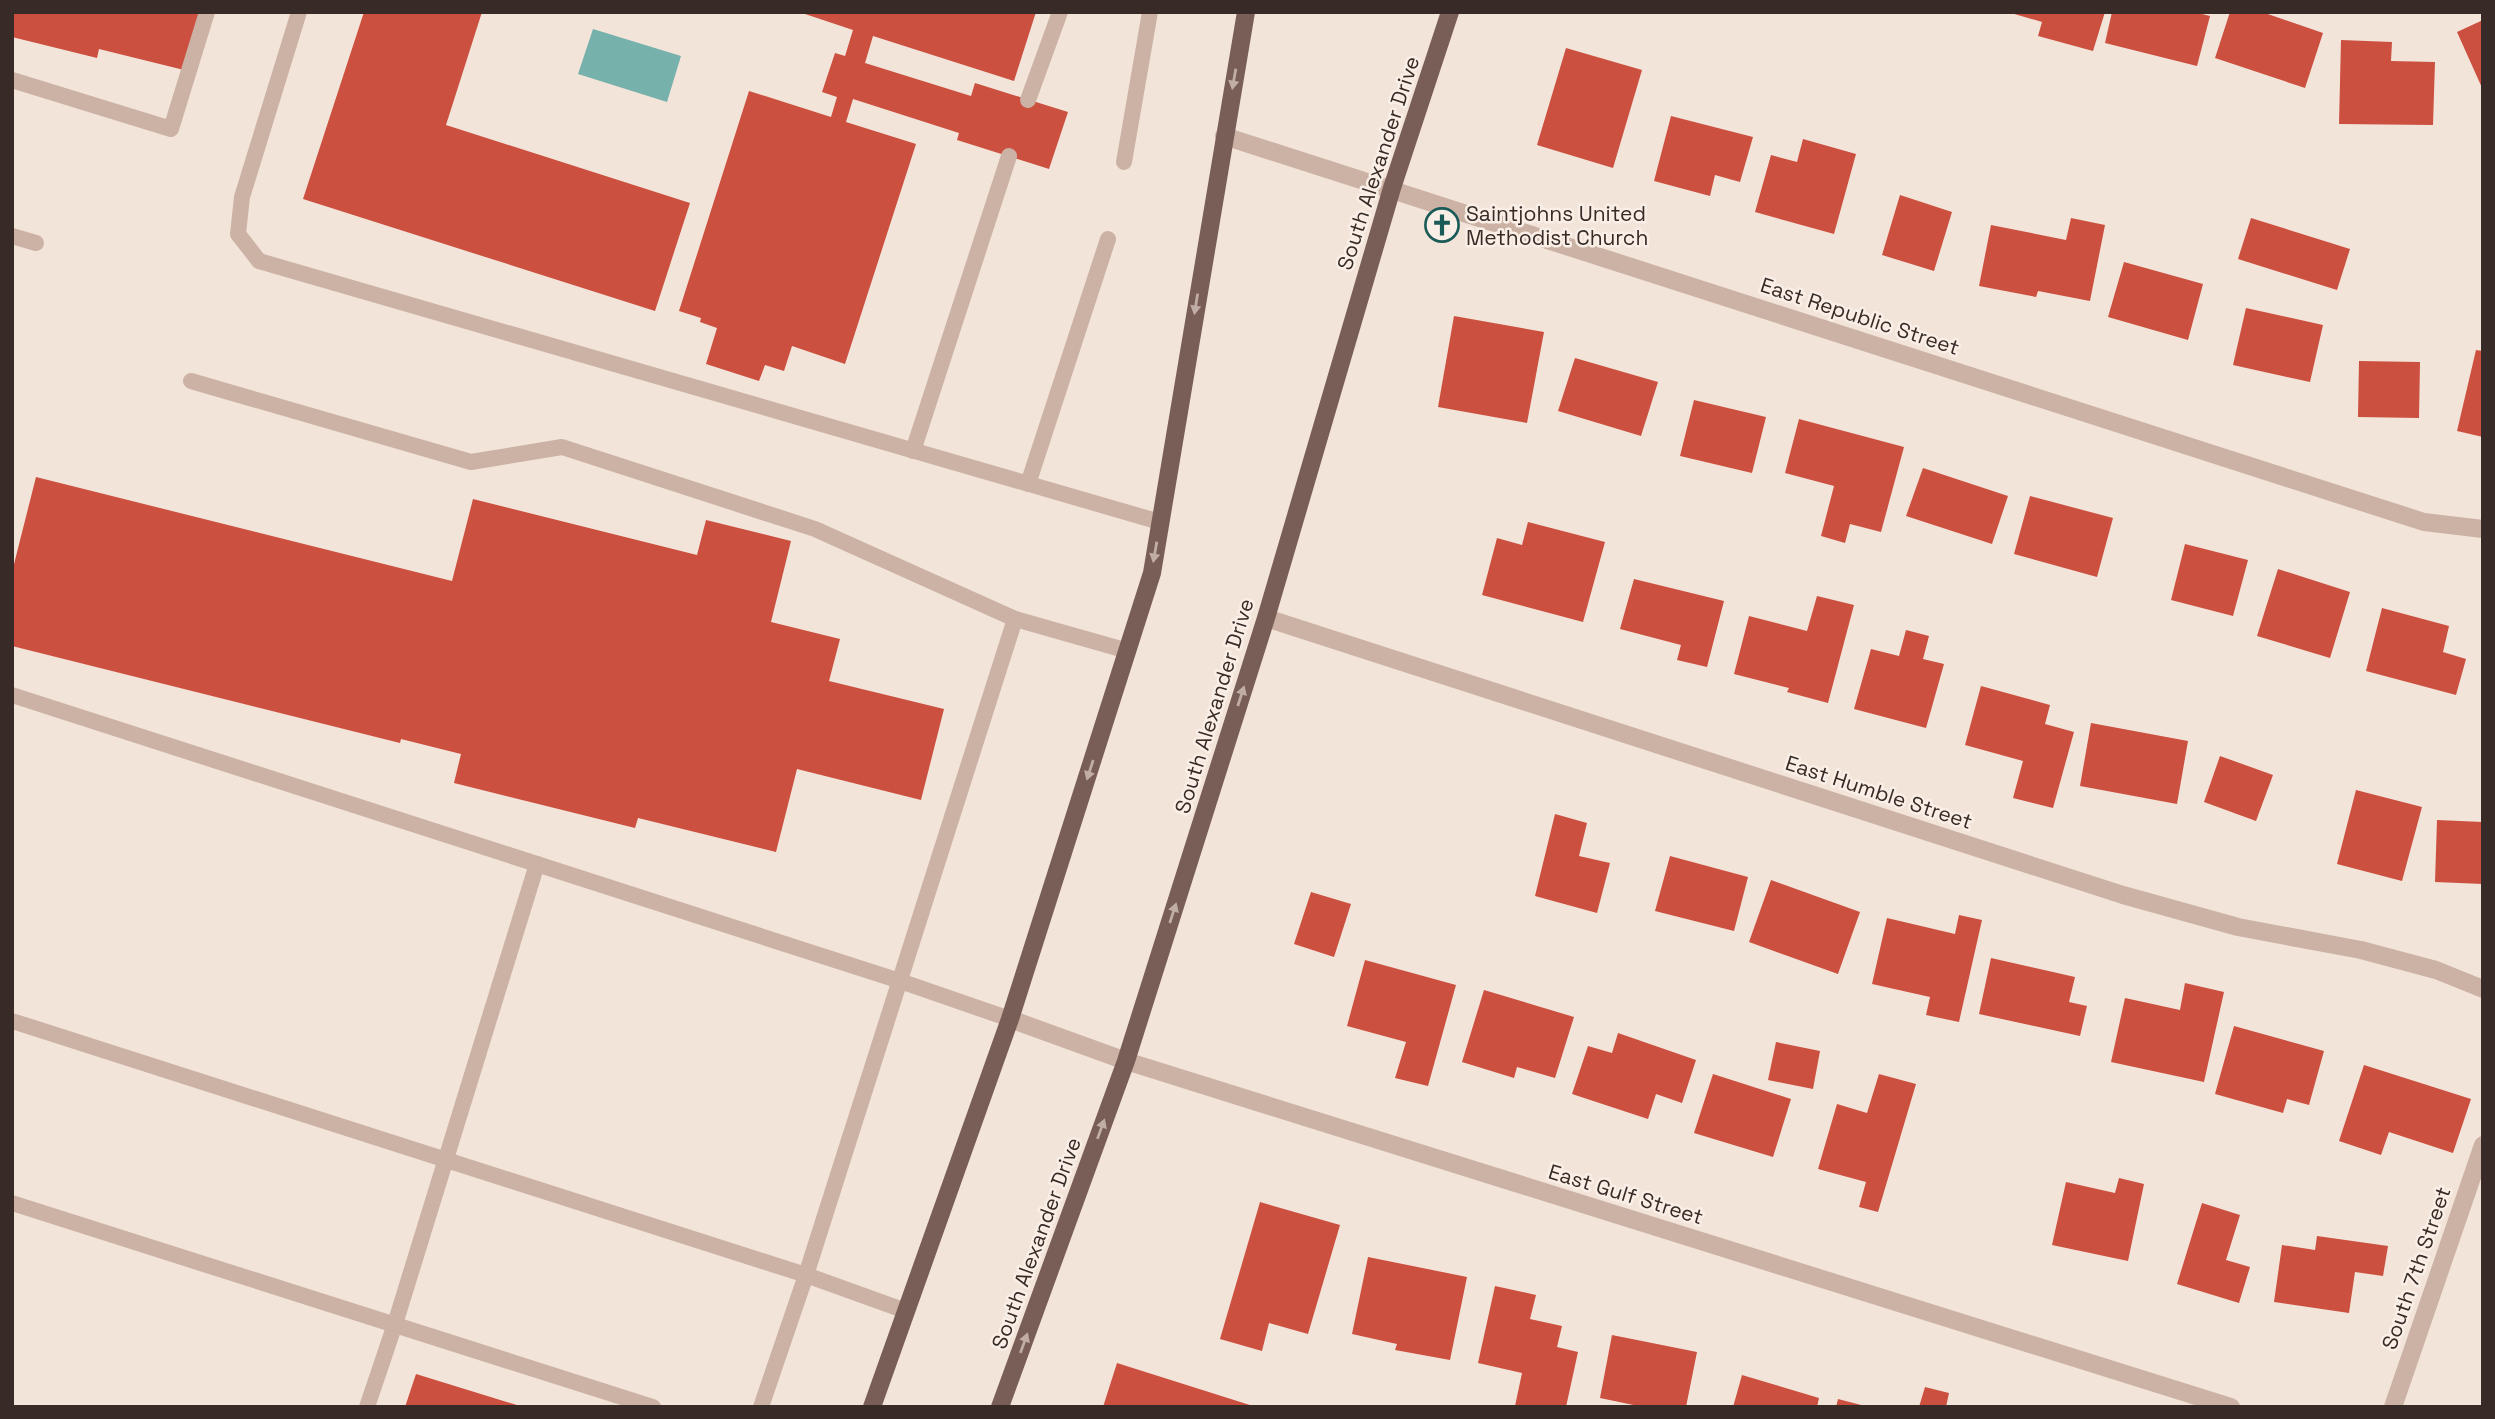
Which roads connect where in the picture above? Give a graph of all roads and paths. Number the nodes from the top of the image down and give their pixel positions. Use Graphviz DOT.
graph roads {
  1 [pos="207,12"];
  2 [pos="299,12"];
  3 [pos="1060,12"];
  4 [pos="1150,12"];
  5 [pos="1247,12"];
  6 [pos="1450,12"];
  7 [pos="12,80"];
  8 [pos="1028,100"];
  9 [pos="1224,136"];
  10 [pos="1009,156"];
  11 [pos="1124,162"];
  12 [pos="1392,188"];
  13 [pos="12,236"];
  14 [pos="1108,239"];
  15 [pos="36,243"];
  16 [pos="191,381"];
  17 [pos="913,451"];
  18 [pos="1028,484"];
  19 [pos="1160,522"];
  20 [pos="2483,529"];
  21 [pos="1266,618"];
  22 [pos="1015,619"];
  23 [pos="1128,652"];
  24 [pos="12,695"];
  25 [pos="537,864"];
  26 [pos="900,981"];
  27 [pos="2483,989"];
  28 [pos="1010,1019"];
  29 [pos="12,1021"];
  30 [pos="1126,1061"];
  31 [pos="2483,1145"];
  32 [pos="445,1160"];
  33 [pos="12,1203"];
  34 [pos="806,1275"];
  35 [pos="906,1311"];
  36 [pos="395,1324"];
  37 [pos="367,1407"];
  38 [pos="653,1407"];
  39 [pos="761,1407"];
  40 [pos="872,1407"];
  41 [pos="1000,1407"];
  42 [pos="2231,1407"];
  43 [pos="2393,1407"];
  1 -- 7 [label="lane"];
  2 -- 17 [label="lane"];
  3 -- 8 [label="lane"];
  4 -- 11 [label="lane"];
  5 -- 9 [label="main road, one-way"];
  6 -- 12 [label="main road, South Alexander Drive"];
  9 -- 12 [label="street, East Republic Street"];
  9 -- 19 [label="main road, one-way"];
  10 -- 17 [label="lane"];
  12 -- 20 [label="street, East Republic Street"];
  12 -- 21 [label="main road, South Alexander Drive"];
  13 -- 15 [label="lane"];
  14 -- 18 [label="lane"];
  16 -- 22 [label="lane"];
  17 -- 18 [label="lane"];
  18 -- 19 [label="lane"];
  19 -- 23 [label="main road, one-way"];
  21 -- 27 [label="street, East Humble Street"];
  30 -- 21 [label="main road, South Alexander Drive, one-way"];
  22 -- 23 [label="lane"];
  22 -- 26 [label="lane"];
  23 -- 28 [label="main road, one-way"];
  24 -- 25 [label="lane"];
  25 -- 26 [label="lane"];
  25 -- 32 [label="lane"];
  26 -- 28 [label="lane"];
  26 -- 34 [label="lane"];
  28 -- 30 [label="street, East Gulf Street"];
  28 -- 35 [label="main road"];
  29 -- 32 [label="lane"];
  41 -- 30 [label="main road, South Alexander Drive, one-way"];
  30 -- 42 [label="street, East Gulf Street"];
  31 -- 43 [label="street, South 7th Street"];
  32 -- 34 [label="lane"];
  32 -- 36 [label="lane"];
  33 -- 36 [label="lane"];
  34 -- 35 [label="lane"];
  34 -- 39 [label="lane"];
  35 -- 40 [label="main road"];
  36 -- 37 [label="lane"];
  36 -- 38 [label="lane"];
}
